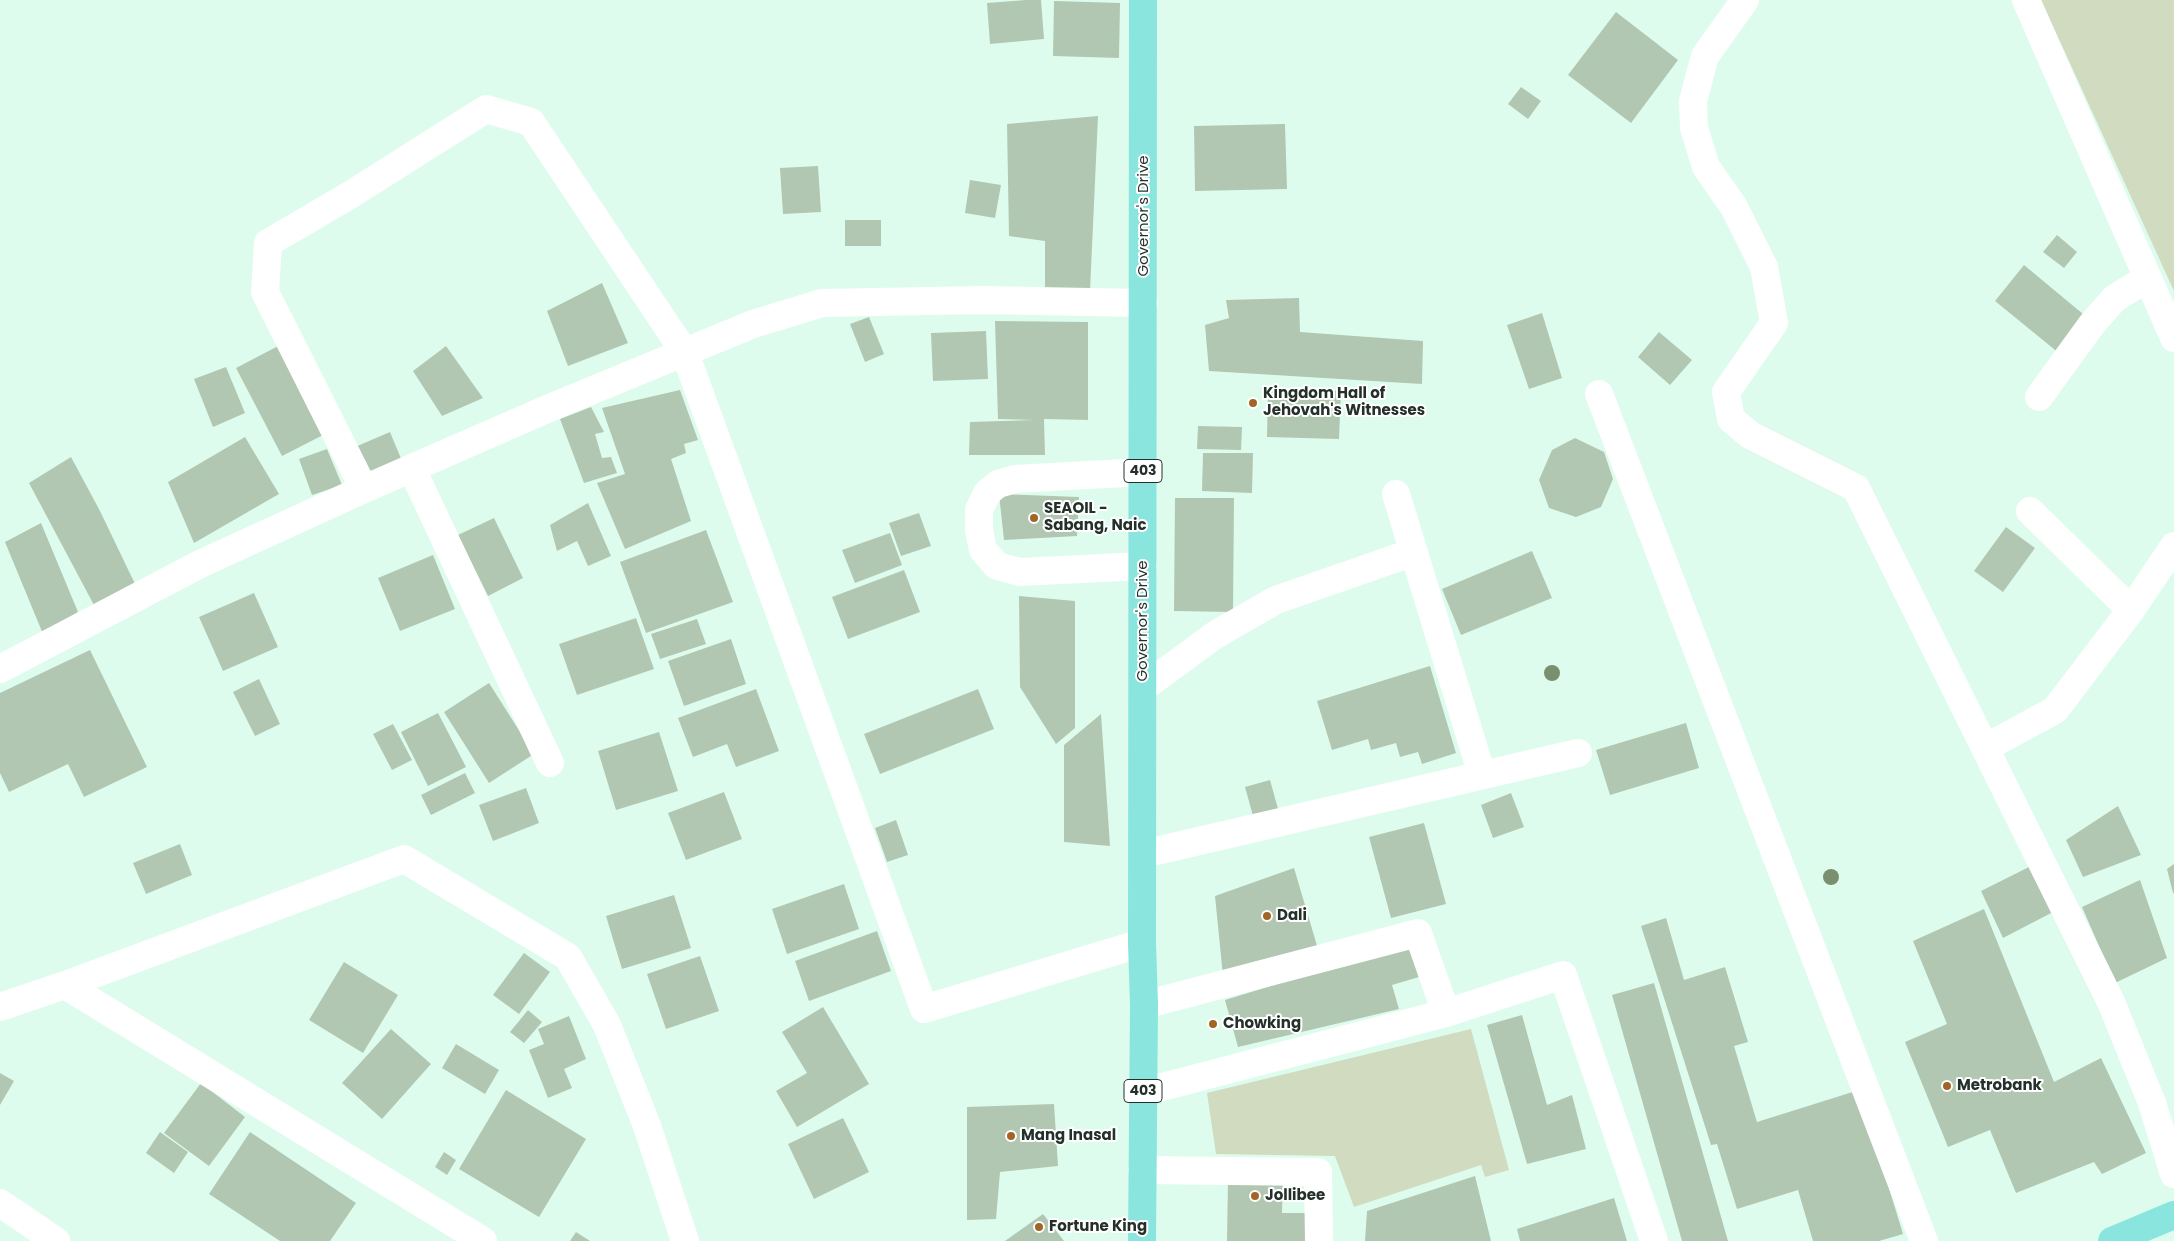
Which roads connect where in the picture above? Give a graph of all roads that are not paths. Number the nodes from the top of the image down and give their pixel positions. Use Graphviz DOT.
graph roads {
  1 [pos="1144,0"];
  2 [pos="1745,0"];
  3 [pos="2026,0"];
  4 [pos="2148,278"];
  5 [pos="1144,303"];
  6 [pos="2174,338"];
  7 [pos="685,353"];
  8 [pos="1599,394"];
  9 [pos="2039,397"];
  10 [pos="412,469"];
  11 [pos="1143,472"];
  12 [pos="364,489"];
  13 [pos="1396,494"];
  14 [pos="2030,511"];
  15 [pos="2174,546"];
  16 [pos="1414,552"];
  17 [pos="1143,566"];
  18 [pos="2131,610"];
  19 [pos="0,669"];
  20 [pos="1142,688"];
  21 [pos="1985,748"];
  22 [pos="1578,753"];
  23 [pos="550,763"];
  24 [pos="1482,775"];
  25 [pos="1143,854"];
  26 [pos="1142,943"];
  27 [pos="65,985"];
  28 [pos="1144,1005"];
  29 [pos="0,1007"];
  30 [pos="1446,1013"];
  31 [pos="1143,1092"];
  32 [pos="2168,1140"];
  33 [pos="1142,1170"];
  34 [pos="2174,1174"];
  35 [pos="0,1203"];
  36 [pos="2174,1215"];
  37 [pos="56,1241"];
  38 [pos="483,1241"];
  39 [pos="685,1241"];
  40 [pos="1142,1241"];
  41 [pos="1319,1241"];
  42 [pos="1654,1241"];
  43 [pos="1924,1241"];
  44 [pos="2112,1241"];
  1 -- 5 [label="main road, Governor's Drive / 403"];
  2 -- 21 [label="street"];
  3 -- 4 [label="street"];
  4 -- 6 [label="street"];
  4 -- 9 [label="street"];
  5 -- 7 [label="street"];
  5 -- 11 [label="main road, Governor's Drive / 403"];
  7 -- 10 [label="street"];
  7 -- 12 [label="street"];
  7 -- 26 [label="street"];
  8 -- 43 [label="street"];
  10 -- 12 [label="street"];
  10 -- 23 [label="street"];
  11 -- 17 [label="main road, Governor's Drive / 403"];
  11 -- 17 [label="street"];
  12 -- 19 [label="street"];
  13 -- 16 [label="street"];
  14 -- 18 [label="street"];
  15 -- 18 [label="street"];
  16 -- 20 [label="street"];
  16 -- 24 [label="street"];
  17 -- 20 [label="main road, Governor's Drive / 403"];
  18 -- 21 [label="street"];
  20 -- 25 [label="main road, Governor's Drive / 403"];
  21 -- 32 [label="street"];
  22 -- 24 [label="street"];
  24 -- 25 [label="street"];
  25 -- 26 [label="main road, Governor's Drive / 403"];
  26 -- 28 [label="main road, Governor's Drive / 403"];
  27 -- 29 [label="street"];
  27 -- 38 [label="street"];
  27 -- 39 [label="street"];
  28 -- 30 [label="street"];
  28 -- 31 [label="main road, Governor's Drive / 403"];
  30 -- 31 [label="street"];
  30 -- 42 [label="street"];
  31 -- 33 [label="main road, Governor's Drive / 403"];
  32 -- 34 [label="street"];
  33 -- 40 [label="main road, Governor's Drive / 403"];
  33 -- 41 [label="street"];
  35 -- 37 [label="street"];
  36 -- 44 [label="main road"];
}
